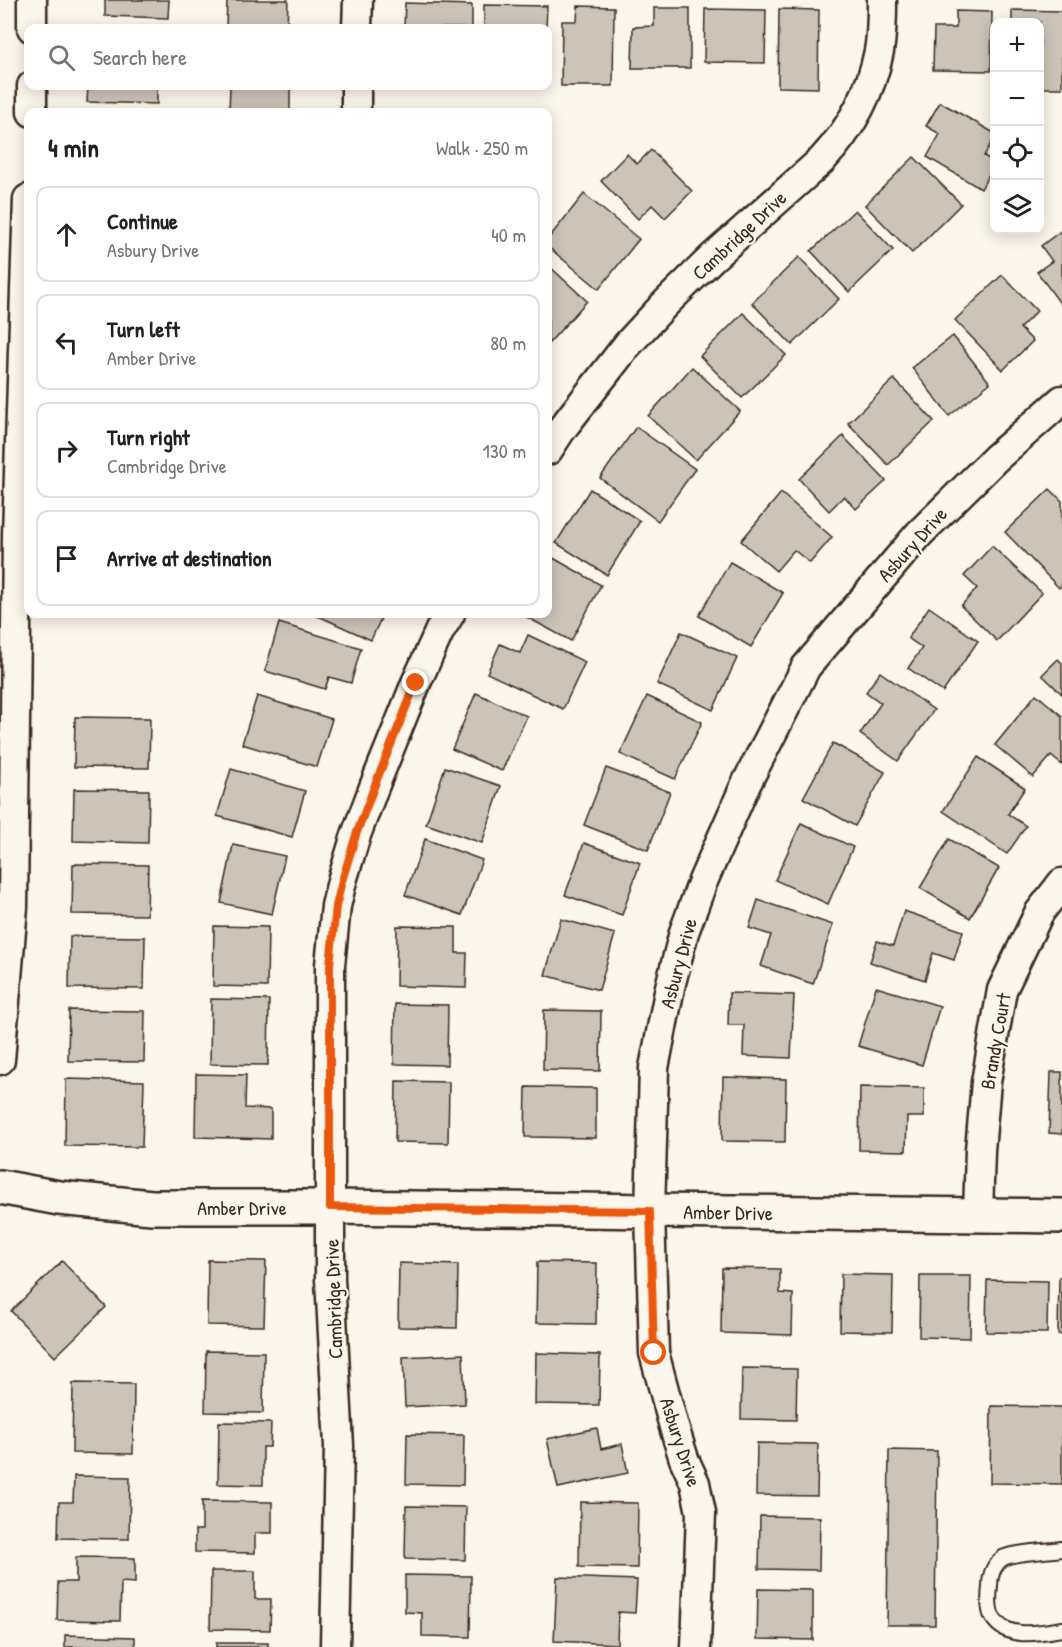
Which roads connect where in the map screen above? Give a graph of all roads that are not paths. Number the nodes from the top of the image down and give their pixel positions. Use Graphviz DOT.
graph roads {
  1 [pos="32,0"];
  2 [pos="358,0"];
  3 [pos="882,0"];
  4 [pos="32,24"];
  5 [pos="357,24"];
  6 [pos="32,90"];
  7 [pos="356,90"];
  8 [pos="32,108"];
  9 [pos="356,108"];
  10 [pos="24,311"];
  11 [pos="1062,400"];
  12 [pos="552,444"];
  13 [pos="448,618"];
  14 [pos="1062,883"];
  15 [pos="0,1060"];
  16 [pos="0,1187"];
  17 [pos="330,1207"];
  18 [pos="650,1211"];
  19 [pos="978,1215"];
  20 [pos="1062,1216"];
  21 [pos="1062,1549"];
  22 [pos="1062,1629"];
  23 [pos="335,1647"];
  24 [pos="696,1647"];
  1 -- 4 [label="street"];
  2 -- 5 [label="street"];
  3 -- 12 [label="street, Cambridge Drive"];
  6 -- 8 [label="street"];
  7 -- 9 [label="street"];
  10 -- 15 [label="street"];
  11 -- 18 [label="street, Asbury Drive"];
  13 -- 17 [label="street, Cambridge Drive"];
  14 -- 19 [label="street, Brandy Court"];
  16 -- 17 [label="street, Amber Drive"];
  17 -- 18 [label="street, Amber Drive"];
  17 -- 23 [label="street, Cambridge Drive"];
  18 -- 19 [label="street, Amber Drive"];
  18 -- 24 [label="street, Asbury Drive"];
  19 -- 20 [label="street, Amber Drive"];
  21 -- 22 [label="lane"];
}
